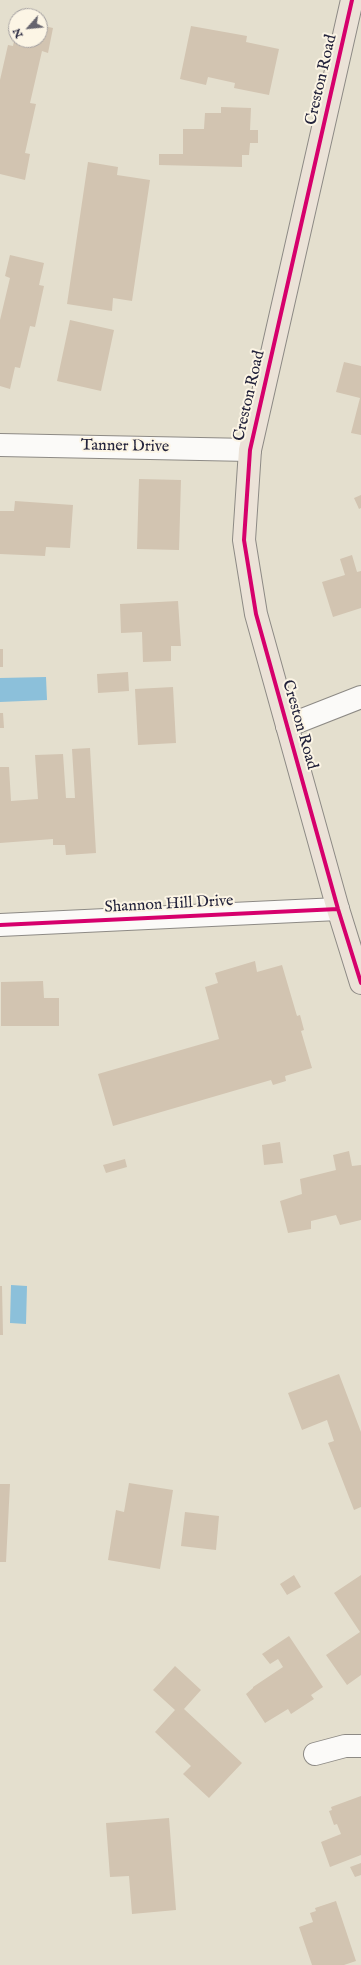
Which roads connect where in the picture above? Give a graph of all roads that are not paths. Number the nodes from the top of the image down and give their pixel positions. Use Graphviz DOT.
graph roads {
  1 [pos="352,0"];
  2 [pos="0,445"];
  3 [pos="250,450"];
  4 [pos="361,697"];
  5 [pos="287,726"];
  6 [pos="338,909"];
  7 [pos="0,925"];
  8 [pos="361,983"];
  9 [pos="361,1746"];
  10 [pos="315,1754"];
  1 -- 3 [label="main road, Creston Road"];
  2 -- 3 [label="street, Tanner Drive"];
  3 -- 5 [label="main road, Creston Road"];
  4 -- 5 [label="street"];
  5 -- 6 [label="main road, Creston Road"];
  6 -- 7 [label="street, Shannon Hill Drive"];
  6 -- 8 [label="main road, Creston Road"];
  9 -- 10 [label="street"];
}
